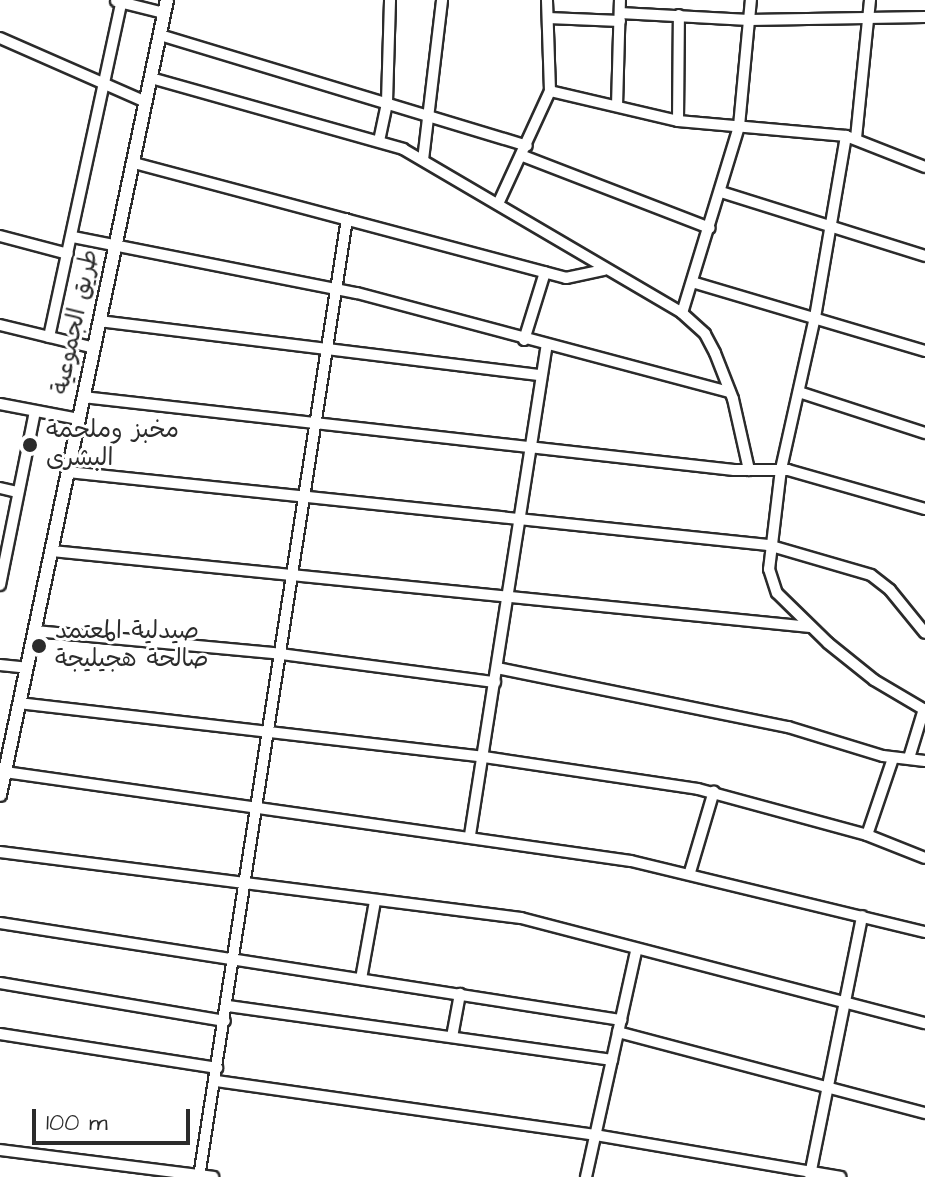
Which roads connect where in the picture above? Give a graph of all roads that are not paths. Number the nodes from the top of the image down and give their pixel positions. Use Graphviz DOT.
graph roads {
  1 [pos="390,0"];
  2 [pos="442,0"];
  3 [pos="547,0"];
  4 [pos="620,0"];
  5 [pos="751,0"];
  6 [pos="870,0"];
  7 [pos="118,1"];
  8 [pos="166,6"];
  9 [pos="679,15"];
  10 [pos="620,17"];
  11 [pos="925,17"];
  12 [pos="548,18"];
  13 [pos="869,18"];
  14 [pos="749,20"];
  15 [pos="160,35"];
  16 [pos="0,38"];
  17 [pos="151,78"];
  18 [pos="103,85"];
  19 [pos="550,91"];
  20 [pos="146,102"];
  21 [pos="387,102"];
  22 [pos="617,106"];
  23 [pos="431,118"];
  24 [pos="678,121"];
  25 [pos="739,126"];
  26 [pos="851,137"];
  27 [pos="379,141"];
  28 [pos="525,151"];
  29 [pos="423,160"];
  30 [pos="134,163"];
  31 [pos="925,167"];
  32 [pos="721,192"];
  33 [pos="498,204"];
  34 [pos="347,219"];
  35 [pos="710,228"];
  36 [pos="832,228"];
  37 [pos="0,236"];
  38 [pos="73,237"];
  39 [pos="115,247"];
  40 [pos="68,254"];
  41 [pos="925,256"];
  42 [pos="604,270"];
  43 [pos="545,272"];
  44 [pos="692,282"];
  45 [pos="337,288"];
  46 [pos="682,313"];
  47 [pos="815,317"];
  48 [pos="99,321"];
  49 [pos="0,325"];
  50 [pos="49,337"];
  51 [pos="524,340"];
  52 [pos="547,345"];
  53 [pos="94,348"];
  54 [pos="328,349"];
  55 [pos="925,351"];
  56 [pos="541,375"];
  57 [pos="730,392"];
  58 [pos="799,392"];
  59 [pos="83,397"];
  60 [pos="0,404"];
  61 [pos="35,411"];
  62 [pos="79,419"];
  63 [pos="317,423"];
  64 [pos="925,433"];
  65 [pos="529,446"];
  66 [pos="781,469"];
  67 [pos="749,470"];
  68 [pos="68,472"];
  69 [pos="0,488"];
  70 [pos="17,492"];
  71 [pos="304,500"];
  72 [pos="925,509"];
  73 [pos="517,521"];
  74 [pos="768,545"];
  75 [pos="52,551"];
  76 [pos="2,562"];
  77 [pos="293,578"];
  78 [pos="0,585"];
  79 [pos="506,600"];
  80 [pos="810,627"];
  81 [pos="35,631"];
  82 [pos="925,631"];
  83 [pos="281,654"];
  84 [pos="0,665"];
  85 [pos="27,668"];
  86 [pos="497,668"];
  87 [pos="495,682"];
  88 [pos="19,703"];
  89 [pos="924,710"];
  90 [pos="270,732"];
  91 [pos="484,757"];
  92 [pos="893,758"];
  93 [pos="909,758"];
  94 [pos="925,761"];
  95 [pos="4,765"];
  96 [pos="714,791"];
  97 [pos="0,795"];
  98 [pos="258,809"];
  99 [pos="470,835"];
  100 [pos="867,835"];
  101 [pos="0,852"];
  102 [pos="925,858"];
  103 [pos="690,872"];
  104 [pos="248,883"];
  105 [pos="375,901"];
  106 [pos="862,916"];
  107 [pos="0,923"];
  108 [pos="925,932"];
  109 [pos="636,951"];
  110 [pos="235,961"];
  111 [pos="361,979"];
  112 [pos="0,983"];
  113 [pos="460,994"];
  114 [pos="845,1002"];
  115 [pos="228,1006"];
  116 [pos="621,1020"];
  117 [pos="225,1021"];
  118 [pos="925,1023"];
  119 [pos="618,1032"];
  120 [pos="0,1034"];
  121 [pos="452,1037"];
  122 [pos="612,1060"];
  123 [pos="217,1068"];
  124 [pos="216,1081"];
  125 [pos="828,1087"];
  126 [pos="925,1113"];
  127 [pos="595,1135"];
  128 [pos="0,1150"];
  129 [pos="810,1174"];
  130 [pos="199,1176"];
  131 [pos="213,1177"];
  132 [pos="586,1177"];
  133 [pos="840,1177"];
  1 -- 21 [label="street"];
  2 -- 23 [label="street"];
  3 -- 12 [label="street"];
  4 -- 10 [label="street"];
  5 -- 14 [label="street"];
  6 -- 13 [label="street"];
  7 -- 8 [label="street"];
  7 -- 18 [label="street"];
  8 -- 15 [label="main road, طريق الجموعية"];
  9 -- 10 [label="street"];
  9 -- 14 [label="street"];
  9 -- 24 [label="street"];
  10 -- 12 [label="street"];
  10 -- 22 [label="street"];
  11 -- 13 [label="street"];
  12 -- 19 [label="street"];
  13 -- 14 [label="street"];
  13 -- 26 [label="street"];
  14 -- 25 [label="street"];
  15 -- 17 [label="main road, طريق الجموعية"];
  15 -- 21 [label="street"];
  16 -- 18 [label="street"];
  17 -- 20 [label="main road, طريق الجموعية"];
  17 -- 27 [label="street"];
  18 -- 20 [label="street"];
  18 -- 38 [label="street"];
  19 -- 22 [label="street"];
  19 -- 28 [label="street"];
  20 -- 30 [label="main road, طريق الجموعية"];
  21 -- 23 [label="street"];
  21 -- 27 [label="street"];
  22 -- 24 [label="street"];
  23 -- 28 [label="street"];
  23 -- 29 [label="street"];
  24 -- 25 [label="street"];
  25 -- 26 [label="street"];
  25 -- 32 [label="street"];
  26 -- 31 [label="street"];
  26 -- 36 [label="street"];
  27 -- 29 [label="street"];
  28 -- 33 [label="street"];
  28 -- 35 [label="street"];
  29 -- 33 [label="street"];
  30 -- 34 [label="street"];
  30 -- 39 [label="main road, طريق الجموعية"];
  32 -- 35 [label="street"];
  32 -- 36 [label="street"];
  33 -- 42 [label="street"];
  34 -- 43 [label="street"];
  34 -- 45 [label="street"];
  35 -- 44 [label="street"];
  36 -- 41 [label="street"];
  36 -- 47 [label="street"];
  37 -- 40 [label="street"];
  38 -- 39 [label="street"];
  38 -- 40 [label="street"];
  39 -- 45 [label="street"];
  39 -- 48 [label="main road, طريق الجموعية"];
  40 -- 50 [label="street"];
  42 -- 43 [label="street"];
  42 -- 46 [label="street"];
  43 -- 51 [label="street"];
  44 -- 46 [label="street"];
  44 -- 47 [label="street"];
  45 -- 51 [label="street"];
  45 -- 54 [label="street"];
  46 -- 57 [label="street"];
  47 -- 55 [label="street"];
  47 -- 58 [label="street"];
  48 -- 53 [label="main road, طريق الجموعية"];
  48 -- 54 [label="street"];
  49 -- 50 [label="street"];
  50 -- 53 [label="street"];
  51 -- 52 [label="street"];
  52 -- 56 [label="street"];
  52 -- 57 [label="street"];
  53 -- 59 [label="main road, طريق الجموعية"];
  54 -- 56 [label="street"];
  54 -- 63 [label="street"];
  56 -- 65 [label="street"];
  57 -- 67 [label="street"];
  58 -- 64 [label="street"];
  58 -- 66 [label="street"];
  59 -- 62 [label="main road, طريق الجموعية"];
  59 -- 63 [label="street"];
  60 -- 61 [label="street"];
  61 -- 62 [label="street"];
  61 -- 70 [label="street"];
  62 -- 68 [label="main road, طريق الجموعية"];
  63 -- 65 [label="street"];
  63 -- 71 [label="street"];
  65 -- 67 [label="street"];
  65 -- 73 [label="street"];
  66 -- 67 [label="street"];
  66 -- 72 [label="street"];
  66 -- 74 [label="street"];
  68 -- 71 [label="street"];
  68 -- 75 [label="main road, طريق الجموعية"];
  69 -- 70 [label="street"];
  70 -- 76 [label="street"];
  71 -- 73 [label="street"];
  71 -- 77 [label="street"];
  73 -- 74 [label="street"];
  73 -- 79 [label="street"];
  74 -- 80 [label="street"];
  74 -- 82 [label="street"];
  75 -- 77 [label="street"];
  75 -- 81 [label="main road, طريق الجموعية"];
  76 -- 78 [label="street"];
  77 -- 79 [label="street"];
  77 -- 83 [label="street"];
  79 -- 80 [label="street"];
  79 -- 86 [label="street"];
  80 -- 89 [label="street"];
  81 -- 83 [label="street"];
  81 -- 85 [label="main road, طريق الجموعية"];
  83 -- 87 [label="street"];
  83 -- 90 [label="street"];
  84 -- 85 [label="street"];
  85 -- 88 [label="main road, طريق الجموعية"];
  86 -- 87 [label="street"];
  86 -- 92 [label="street"];
  87 -- 91 [label="street"];
  88 -- 90 [label="street"];
  88 -- 95 [label="main road, طريق الجموعية"];
  89 -- 93 [label="street"];
  90 -- 91 [label="street"];
  90 -- 98 [label="street"];
  91 -- 96 [label="street"];
  91 -- 99 [label="street"];
  92 -- 93 [label="street"];
  92 -- 100 [label="street"];
  93 -- 94 [label="street"];
  95 -- 97 [label="main road, طريق الجموعية"];
  95 -- 98 [label="street"];
  96 -- 100 [label="street"];
  96 -- 103 [label="street"];
  98 -- 99 [label="street"];
  98 -- 104 [label="street"];
  99 -- 103 [label="street"];
  100 -- 102 [label="street"];
  101 -- 104 [label="street"];
  103 -- 106 [label="street"];
  104 -- 105 [label="street"];
  104 -- 110 [label="street"];
  105 -- 109 [label="street"];
  105 -- 111 [label="street"];
  106 -- 108 [label="street"];
  106 -- 114 [label="street"];
  107 -- 110 [label="street"];
  109 -- 114 [label="street"];
  109 -- 116 [label="street"];
  110 -- 111 [label="street"];
  110 -- 115 [label="street"];
  111 -- 113 [label="street"];
  112 -- 117 [label="street"];
  113 -- 116 [label="street"];
  113 -- 121 [label="street"];
  114 -- 118 [label="street"];
  114 -- 125 [label="street"];
  115 -- 117 [label="street"];
  115 -- 121 [label="street"];
  116 -- 119 [label="street"];
  117 -- 123 [label="street"];
  119 -- 122 [label="street"];
  119 -- 125 [label="street"];
  120 -- 123 [label="street"];
  121 -- 122 [label="street"];
  122 -- 127 [label="street"];
  123 -- 124 [label="street"];
  124 -- 127 [label="street"];
  124 -- 130 [label="street"];
  125 -- 126 [label="street"];
  125 -- 129 [label="street"];
  127 -- 129 [label="street"];
  127 -- 132 [label="street"];
  128 -- 130 [label="street"];
  129 -- 133 [label="street"];
  130 -- 131 [label="street"];
}
